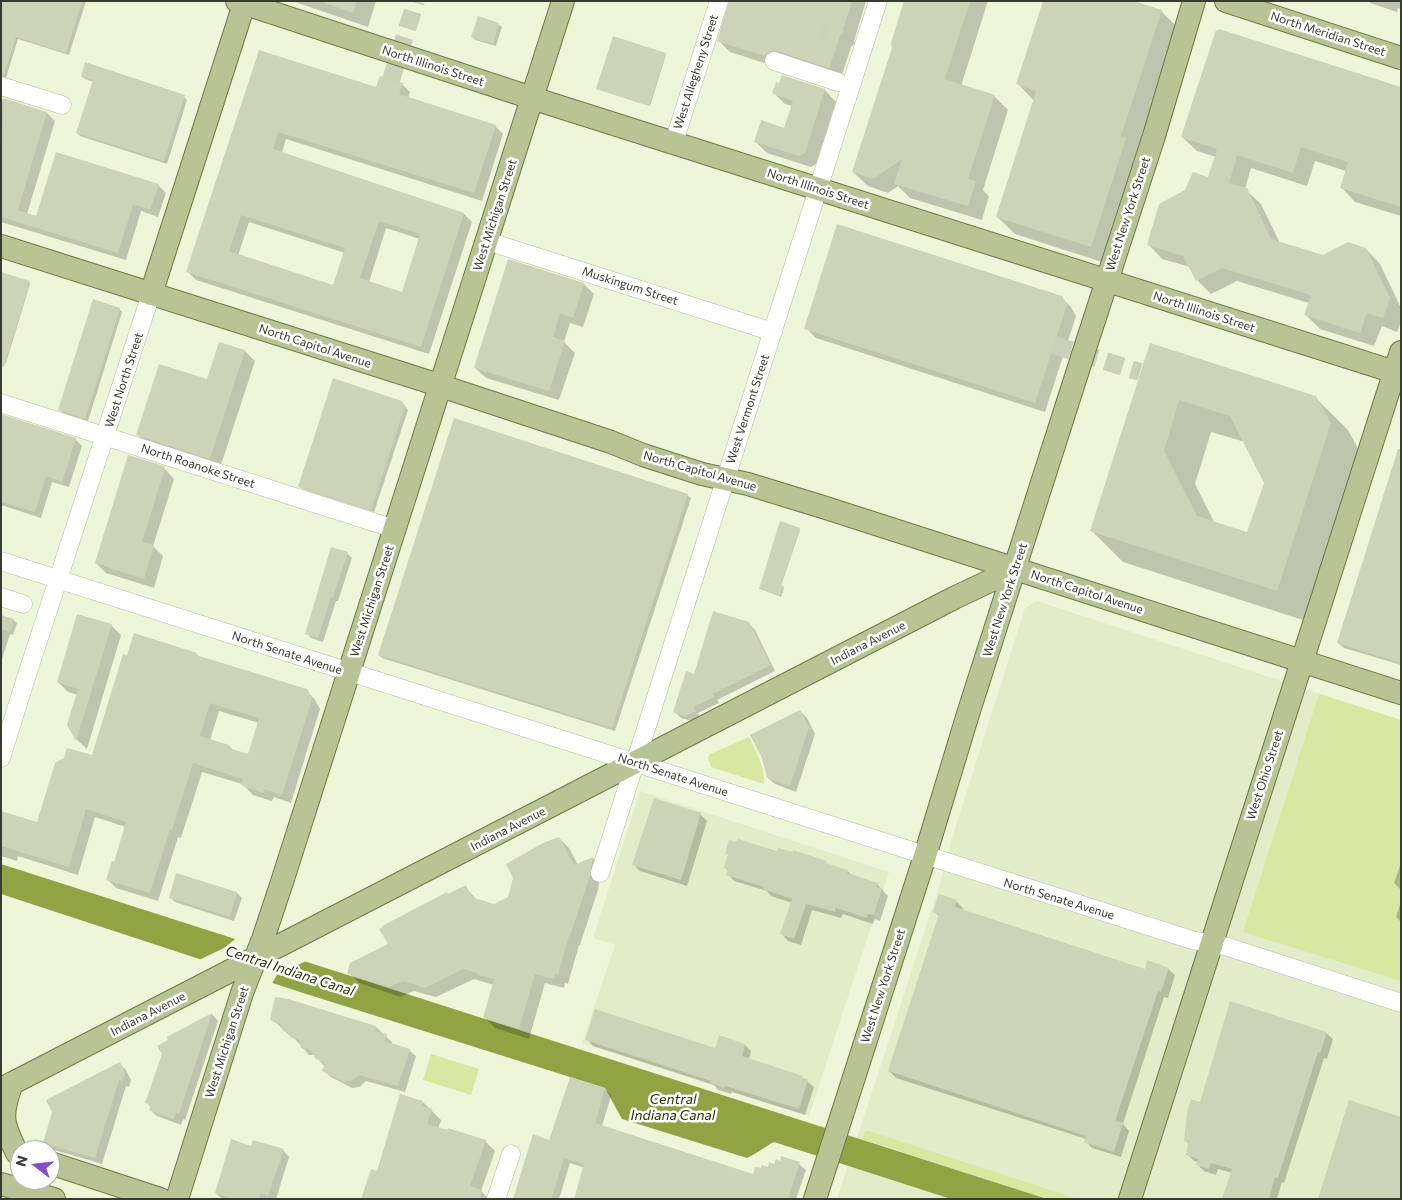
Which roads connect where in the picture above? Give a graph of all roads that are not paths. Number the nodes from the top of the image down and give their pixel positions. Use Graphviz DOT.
graph roads {
  1 [pos="564,1"];
  2 [pos="719,1"];
  3 [pos="878,1"];
  4 [pos="1194,1"];
  5 [pos="1226,1"];
  6 [pos="242,2"];
  7 [pos="1401,58"];
  8 [pos="774,61"];
  9 [pos="838,82"];
  10 [pos="1,86"];
  11 [pos="532,98"];
  12 [pos="62,105"];
  13 [pos="674,142"];
  14 [pos="818,189"];
  15 [pos="487,241"];
  16 [pos="1,246"];
  17 [pos="1106,280"];
  18 [pos="151,294"];
  19 [pos="772,332"];
  20 [pos="1398,366"];
  21 [pos="440,386"];
  22 [pos="1,403"];
  23 [pos="106,436"];
  24 [pos="726,480"];
  25 [pos="395,529"];
  26 [pos="1,562"];
  27 [pos="1015,569"];
  28 [pos="59,580"];
  29 [pos="1,596"];
  30 [pos="23,604"];
  31 [pos="1302,661"];
  32 [pos="349,672"];
  33 [pos="1401,693"];
  34 [pos="1,758"];
  35 [pos="635,763"];
  36 [pos="925,856"];
  37 [pos="600,873"];
  38 [pos="1212,944"];
  39 [pos="267,948"];
  40 [pos="1401,1003"];
  41 [pos="7,1086"];
  42 [pos="10,1143"];
  43 [pos="511,1154"];
  44 [pos="60,1166"];
  45 [pos="1,1184"];
  46 [pos="54,1199"];
  47 [pos="160,1199"];
  48 [pos="177,1199"];
  49 [pos="496,1199"];
  50 [pos="814,1199"];
  51 [pos="1130,1199"];
  1 -- 11 [label="main road, West Michigan Street"];
  2 -- 13 [label="street, West Allegheny Street"];
  3 -- 14 [label="street, West Vermont Street"];
  4 -- 17 [label="main road, West New York Street"];
  5 -- 7 [label="main road, North Meridian Street"];
  6 -- 11 [label="main road, North Illinois Street"];
  6 -- 18 [label="main road, West North Street"];
  8 -- 9 [label="street"];
  10 -- 12 [label="street"];
  11 -- 13 [label="main road, North Illinois Street"];
  11 -- 15 [label="main road, West Michigan Street"];
  13 -- 14 [label="main road, North Illinois Street"];
  14 -- 17 [label="main road, North Illinois Street"];
  14 -- 19 [label="street, West Vermont Street"];
  15 -- 19 [label="street, Muskingum Street"];
  15 -- 21 [label="main road, West Michigan Street"];
  16 -- 18 [label="main road, North Capitol Avenue"];
  17 -- 20 [label="main road, North Illinois Street"];
  17 -- 27 [label="main road, West New York Street"];
  18 -- 21 [label="main road, North Capitol Avenue"];
  18 -- 23 [label="street, West North Street"];
  19 -- 24 [label="street, West Vermont Street"];
  20 -- 31 [label="main road, West Ohio Street"];
  21 -- 24 [label="main road, North Capitol Avenue"];
  21 -- 25 [label="main road, West Michigan Street"];
  22 -- 23 [label="street, North Roanoke Street"];
  23 -- 25 [label="street, North Roanoke Street"];
  23 -- 28 [label="street, West North Street"];
  24 -- 27 [label="main road, North Capitol Avenue"];
  24 -- 35 [label="street, West Vermont Street"];
  25 -- 32 [label="main road, West Michigan Street"];
  26 -- 28 [label="street, North Senate Avenue"];
  27 -- 31 [label="main road, North Capitol Avenue"];
  27 -- 35 [label="main road, Indiana Avenue"];
  27 -- 36 [label="main road, West New York Street"];
  28 -- 32 [label="street, North Senate Avenue"];
  28 -- 34 [label="street, West North Street"];
  29 -- 30 [label="street"];
  31 -- 33 [label="main road, North Capitol Avenue"];
  31 -- 38 [label="main road, West Ohio Street"];
  32 -- 35 [label="street, North Senate Avenue"];
  32 -- 39 [label="main road, West Michigan Street"];
  35 -- 36 [label="street, North Senate Avenue"];
  35 -- 37 [label="street, West Vermont Street"];
  35 -- 39 [label="main road, Indiana Avenue"];
  36 -- 38 [label="street, North Senate Avenue"];
  36 -- 50 [label="main road, West New York Street"];
  38 -- 40 [label="street, North Senate Avenue"];
  38 -- 51 [label="main road, West Ohio Street"];
  39 -- 41 [label="main road, Indiana Avenue"];
  39 -- 48 [label="main road, West Michigan Street"];
  41 -- 42 [label="main road"];
  43 -- 49 [label="street"];
  44 -- 47 [label="main road"];
  45 -- 46 [label="main road"];
}
